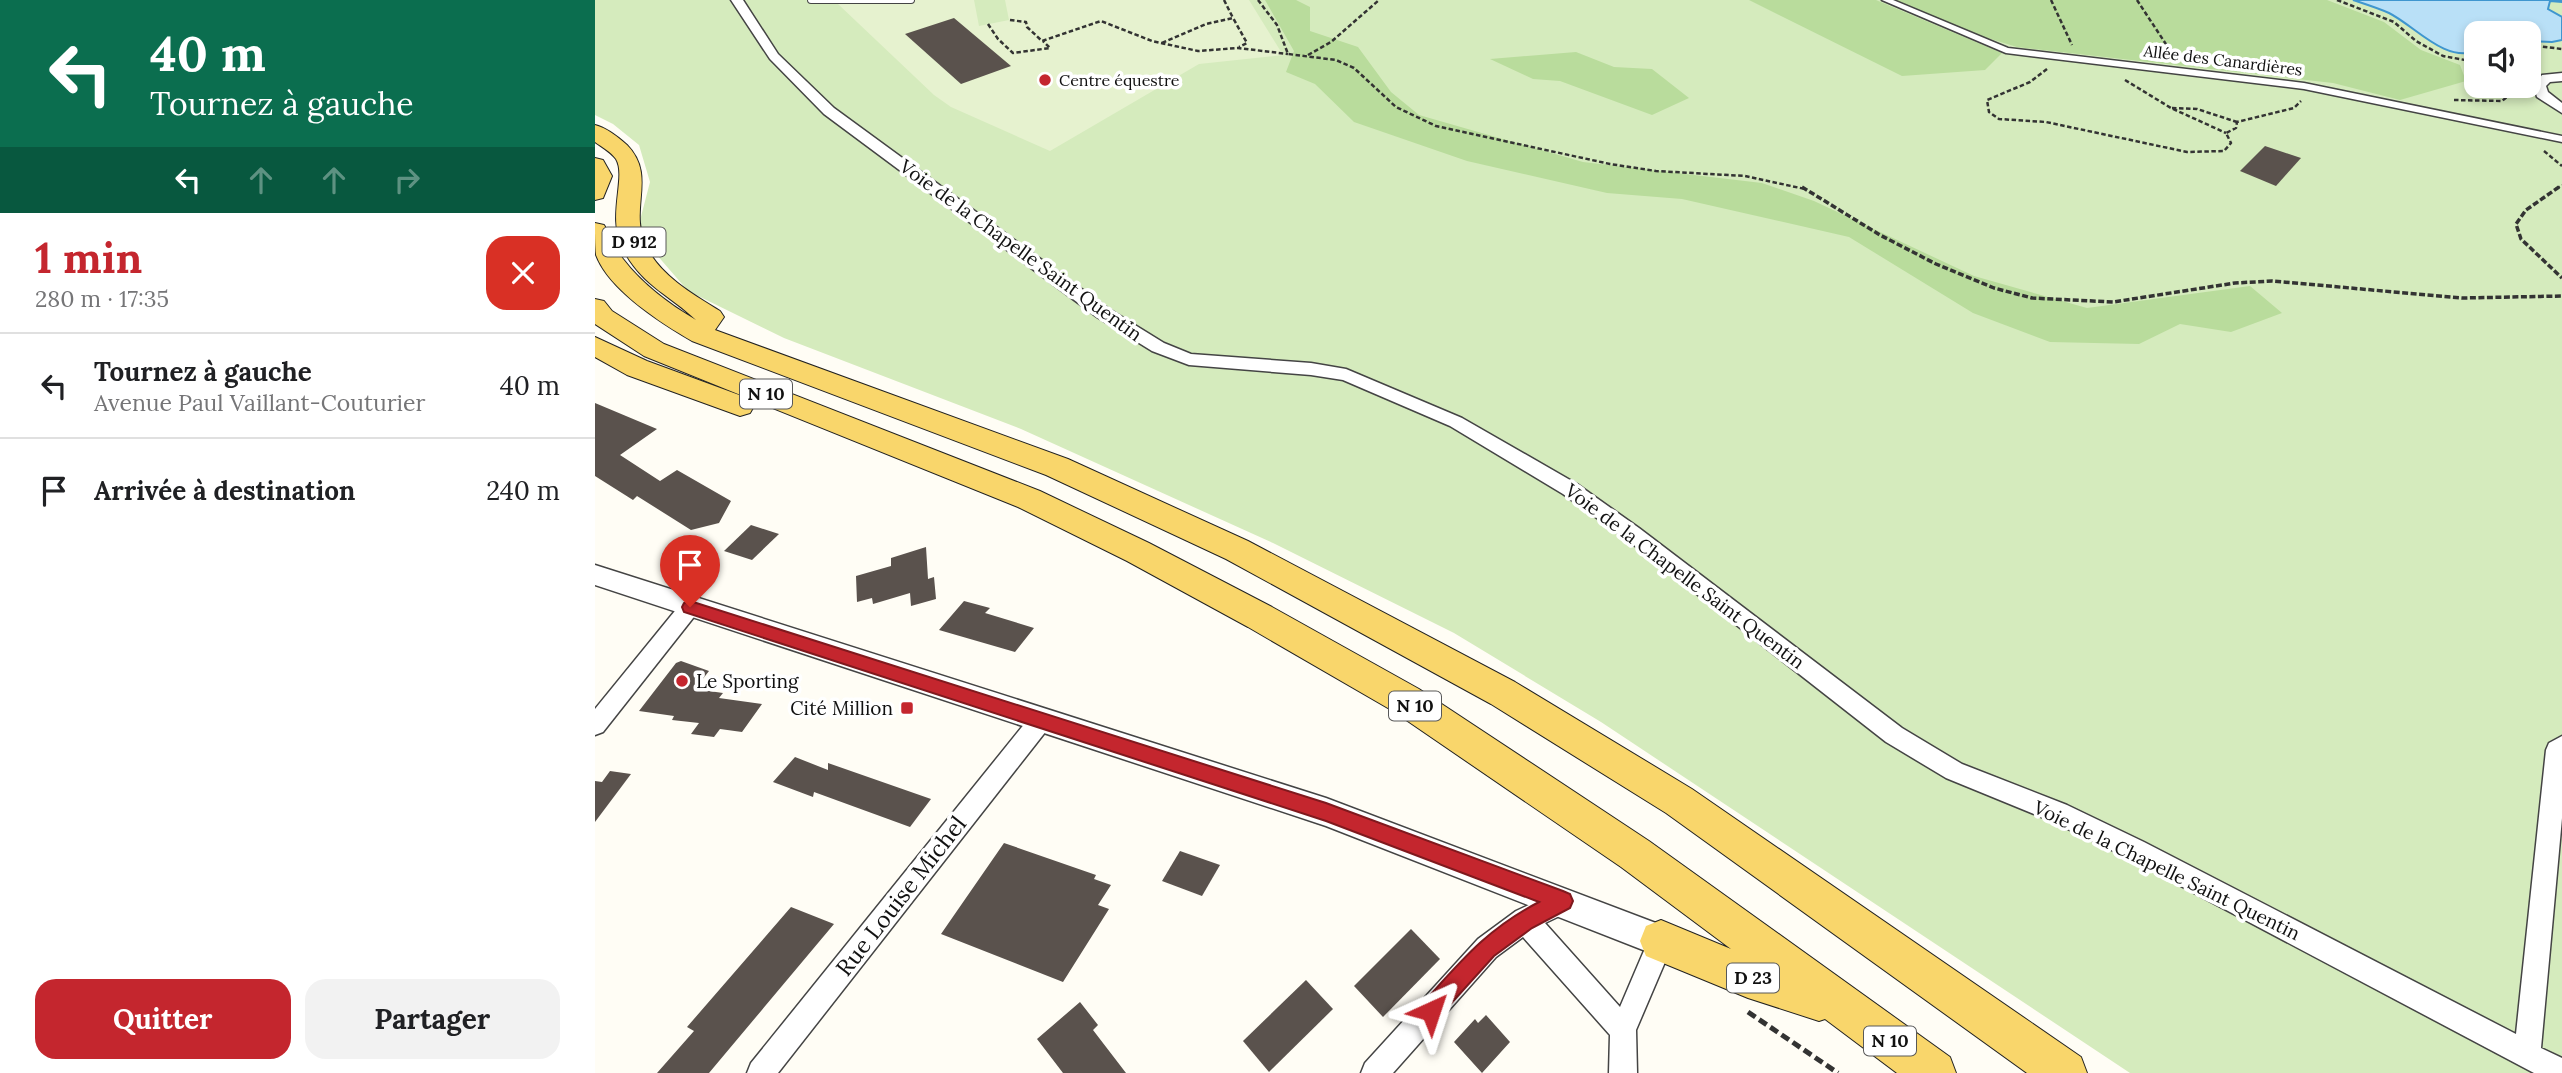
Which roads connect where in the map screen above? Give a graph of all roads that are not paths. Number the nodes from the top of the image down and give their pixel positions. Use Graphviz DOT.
graph roads {
  1 [pos="737,0"];
  2 [pos="811,0"];
  3 [pos="911,0"];
  4 [pos="1886,0"];
  5 [pos="2562,77"];
  6 [pos="2562,109"];
  7 [pos="595,132"];
  8 [pos="2562,139"];
  9 [pos="595,165"];
  10 [pos="595,193"];
  11 [pos="595,230"];
  12 [pos="595,307"];
  13 [pos="701,335"];
  14 [pos="595,346"];
  15 [pos="946,466"];
  16 [pos="595,575"];
  17 [pos="690,607"];
  18 [pos="1042,719"];
  19 [pos="595,725"];
  20 [pos="2562,746"];
  21 [pos="1563,901"];
  22 [pos="1525,920"];
  23 [pos="1661,941"];
  24 [pos="1847,1009"];
  25 [pos="1623,1030"];
  26 [pos="2527,1055"];
  27 [pos="761,1073"];
  28 [pos="1375,1073"];
  29 [pos="1623,1073"];
  30 [pos="1934,1073"];
  31 [pos="2065,1073"];
  32 [pos="2562,1073"];
  1 -- 26 [label="street, Voie de la Chapelle Saint Quentin"];
  2 -- 3 [label="lane"];
  4 -- 8 [label="street, Allée des Canardières"];
  5 -- 6 [label="street"];
  7 -- 13 [label="main road, D 912"];
  9 -- 10 [label="main road"];
  11 -- 13 [label="main road"];
  12 -- 15 [label="main road, N 10"];
  13 -- 31 [label="main road, N 10"];
  14 -- 15 [label="main road"];
  15 -- 24 [label="main road, N 10"];
  16 -- 17 [label="street, D 23"];
  17 -- 18 [label="street, D 23"];
  17 -- 19 [label="street"];
  18 -- 21 [label="street, D 23"];
  18 -- 27 [label="street, Rue Louise Michel"];
  20 -- 26 [label="street"];
  21 -- 22 [label="street"];
  21 -- 23 [label="street, D 23"];
  22 -- 25 [label="street"];
  22 -- 28 [label="street"];
  23 -- 24 [label="main road, D 23"];
  23 -- 25 [label="street"];
  24 -- 30 [label="main road, N 10"];
  25 -- 29 [label="street"];
  26 -- 32 [label="street, Voie de la Chapelle Saint Quentin"];
}
